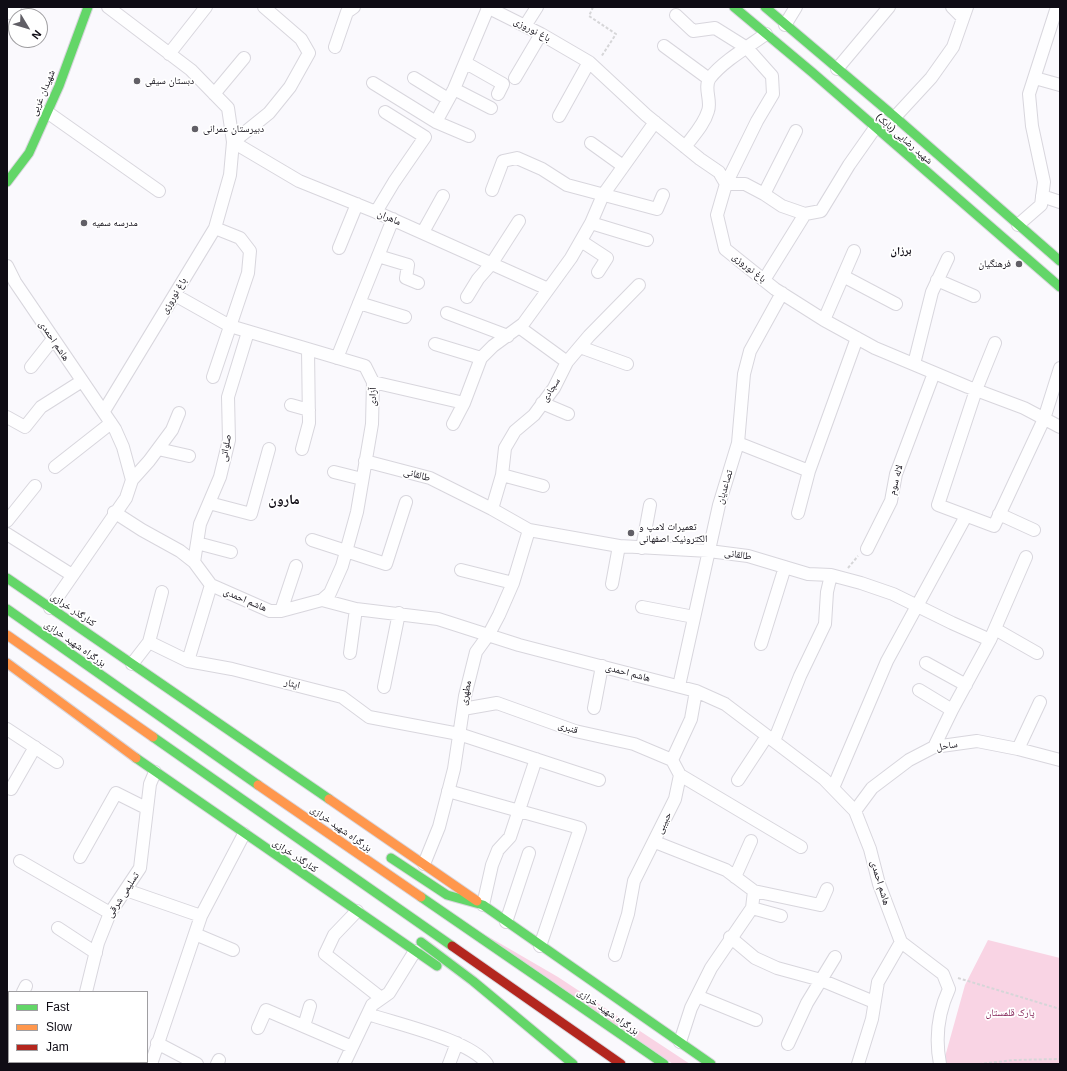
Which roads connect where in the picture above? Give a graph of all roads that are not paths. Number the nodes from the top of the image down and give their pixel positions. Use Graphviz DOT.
graph roads {
  1 [pos="15,7"];
  2 [pos="88,7"];
  3 [pos="108,7"];
  4 [pos="206,7"];
  5 [pos="264,7"];
  6 [pos="487,7"];
  7 [pos="537,7"];
  8 [pos="734,7"];
  9 [pos="765,7"];
  10 [pos="796,7"];
  11 [pos="889,7"];
  12 [pos="952,7"];
  13 [pos="1057,7"];
  14 [pos="346,9"];
  15 [pos="7,12"];
  16 [pos="965,12"];
  17 [pos="676,14"];
  18 [pos="785,25"];
  19 [pos="525,26"];
  20 [pos="70,27"];
  21 [pos="541,34"];
  22 [pos="766,34"];
  23 [pos="664,46"];
  24 [pos="335,48"];
  25 [pos="747,48"];
  26 [pos="170,54"];
  27 [pos="244,58"];
  28 [pos="824,58"];
  29 [pos="589,62"];
  30 [pos="466,63"];
  31 [pos="837,69"];
  32 [pos="813,73"];
  33 [pos="414,78"];
  34 [pos="515,78"];
  35 [pos="1035,78"];
  36 [pos="709,79"];
  37 [pos="373,83"];
  38 [pos="1060,85"];
  39 [pos="454,89"];
  40 [pos="214,94"];
  41 [pos="498,94"];
  42 [pos="44,95"];
  43 [pos="448,99"];
  44 [pos="491,108"];
  45 [pos="47,112"];
  46 [pos="385,112"];
  47 [pos="559,116"];
  48 [pos="895,117"];
  49 [pos="436,122"];
  50 [pos="655,122"];
  51 [pos="875,128"];
  52 [pos="796,131"];
  53 [pos="469,136"];
  54 [pos="233,142"];
  55 [pos="591,143"];
  56 [pos="685,147"];
  57 [pos="623,166"];
  58 [pos="7,182"];
  59 [pos="726,184"];
  60 [pos="492,190"];
  61 [pos="159,192"];
  62 [pos="764,194"];
  63 [pos="603,195"];
  64 [pos="664,195"];
  65 [pos="443,196"];
  66 [pos="1042,196"];
  67 [pos="1060,202"];
  68 [pos="357,204"];
  69 [pos="376,212"];
  70 [pos="805,214"];
  71 [pos="393,219"];
  72 [pos="519,221"];
  73 [pos="591,223"];
  74 [pos="1018,225"];
  75 [pos="215,228"];
  76 [pos="423,232"];
  77 [pos="647,240"];
  78 [pos="581,241"];
  79 [pos="339,248"];
  80 [pos="854,251"];
  81 [pos="378,256"];
  82 [pos="948,258"];
  83 [pos="1060,261"];
  84 [pos="492,263"];
  85 [pos="7,268"];
  86 [pos="598,272"];
  87 [pos="843,276"];
  88 [pos="764,280"];
  89 [pos="937,280"];
  90 [pos="418,283"];
  91 [pos="638,285"];
  92 [pos="1060,287"];
  93 [pos="548,289"];
  94 [pos="782,293"];
  95 [pos="175,295"];
  96 [pos="974,296"];
  97 [pos="467,297"];
  98 [pos="359,302"];
  99 [pos="896,304"];
  100 [pos="447,313"];
  101 [pos="405,317"];
  102 [pos="824,320"];
  103 [pos="230,326"];
  104 [pos="519,327"];
  105 [pos="248,332"];
  106 [pos="508,336"];
  107 [pos="857,338"];
  108 [pos="54,339"];
  109 [pos="995,343"];
  110 [pos="435,344"];
  111 [pos="580,347"];
  112 [pos="308,350"];
  113 [pos="337,358"];
  114 [pos="482,358"];
  115 [pos="568,362"];
  116 [pos="627,364"];
  117 [pos="914,364"];
  118 [pos="31,367"];
  119 [pos="1060,368"];
  120 [pos="934,373"];
  121 [pos="213,377"];
  122 [pos="82,381"];
  123 [pos="373,382"];
  124 [pos="976,390"];
  125 [pos="464,403"];
  126 [pos="542,403"];
  127 [pos="291,405"];
  128 [pos="309,410"];
  129 [pos="104,411"];
  130 [pos="179,413"];
  131 [pos="568,414"];
  132 [pos="7,417"];
  133 [pos="1044,419"];
  134 [pos="111,423"];
  135 [pos="453,424"];
  136 [pos="1060,427"];
  137 [pos="738,443"];
  138 [pos="158,449"];
  139 [pos="269,449"];
  140 [pos="302,449"];
  141 [pos="189,456"];
  142 [pos="366,461"];
  143 [pos="55,467"];
  144 [pos="809,471"];
  145 [pos="334,472"];
  146 [pos="502,475"];
  147 [pos="362,479"];
  148 [pos="132,480"];
  149 [pos="35,486"];
  150 [pos="543,486"];
  151 [pos="406,502"];
  152 [pos="209,503"];
  153 [pos="650,505"];
  154 [pos="492,509"];
  155 [pos="114,512"];
  156 [pos="798,513"];
  157 [pos="999,514"];
  158 [pos="966,516"];
  159 [pos="7,521"];
  160 [pos="529,530"];
  161 [pos="1034,530"];
  162 [pos="7,534"];
  163 [pos="312,540"];
  164 [pos="197,543"];
  165 [pos="619,546"];
  166 [pos="642,548"];
  167 [pos="867,549"];
  168 [pos="346,550"];
  169 [pos="709,551"];
  170 [pos="231,552"];
  171 [pos="1026,557"];
  172 [pos="194,562"];
  173 [pos="296,566"];
  174 [pos="785,567"];
  175 [pos="461,570"];
  176 [pos="72,575"];
  177 [pos="836,576"];
  178 [pos="7,578"];
  179 [pos="513,583"];
  180 [pos="612,584"];
  181 [pos="211,586"];
  182 [pos="162,592"];
  183 [pos="322,600"];
  184 [pos="917,606"];
  185 [pos="642,607"];
  186 [pos="50,608"];
  187 [pos="7,609"];
  188 [pos="356,609"];
  189 [pos="281,611"];
  190 [pos="399,613"];
  191 [pos="694,617"];
  192 [pos="490,634"];
  193 [pos="993,634"];
  194 [pos="7,635"];
  195 [pos="149,642"];
  196 [pos="761,644"];
  197 [pos="350,653"];
  198 [pos="1037,653"];
  199 [pos="188,661"];
  200 [pos="7,663"];
  201 [pos="926,663"];
  202 [pos="132,664"];
  203 [pos="602,666"];
  204 [pos="966,685"];
  205 [pos="678,686"];
  206 [pos="384,687"];
  207 [pos="696,690"];
  208 [pos="919,690"];
  209 [pos="1040,702"];
  210 [pos="594,708"];
  211 [pos="463,709"];
  212 [pos="952,710"];
  213 [pos="159,717"];
  214 [pos="7,729"];
  215 [pos="459,734"];
  216 [pos="771,739"];
  217 [pos="934,747"];
  218 [pos="35,748"];
  219 [pos="1018,749"];
  220 [pos="536,759"];
  221 [pos="672,760"];
  222 [pos="1060,760"];
  223 [pos="57,762"];
  224 [pos="155,772"];
  225 [pos="680,775"];
  226 [pos="268,780"];
  227 [pos="599,780"];
  228 [pos="738,780"];
  229 [pos="225,788"];
  230 [pos="833,788"];
  231 [pos="11,789"];
  232 [pos="448,790"];
  233 [pos="146,808"];
  234 [pos="519,811"];
  235 [pos="855,811"];
  236 [pos="244,834"];
  237 [pos="751,841"];
  238 [pos="655,842"];
  239 [pos="801,846"];
  240 [pos="380,851"];
  241 [pos="529,853"];
  242 [pos="80,857"];
  243 [pos="20,862"];
  244 [pos="424,864"];
  245 [pos="326,870"];
  246 [pos="735,877"];
  247 [pos="827,889"];
  248 [pos="126,890"];
  249 [pos="754,891"];
  250 [pos="483,905"];
  251 [pos="752,908"];
  252 [pos="357,911"];
  253 [pos="110,913"];
  254 [pos="201,916"];
  255 [pos="781,916"];
  256 [pos="506,922"];
  257 [pos="58,928"];
  258 [pos="195,934"];
  259 [pos="411,935"];
  260 [pos="730,937"];
  261 [pos="901,942"];
  262 [pos="540,946"];
  263 [pos="233,950"];
  264 [pos="415,951"];
  265 [pos="96,953"];
  266 [pos="615,955"];
  267 [pos="835,957"];
  268 [pos="821,980"];
  269 [pos="86,991"];
  270 [pos="697,996"];
  271 [pos="381,998"];
  272 [pos="874,1002"];
  273 [pos="310,1006"];
  274 [pos="368,1014"];
  275 [pos="756,1020"];
  276 [pos="304,1026"];
  277 [pos="258,1028"];
  278 [pos="680,1042"];
  279 [pos="157,1043"];
  280 [pos="457,1043"];
  281 [pos="788,1044"];
  282 [pos="352,1047"];
  283 [pos="151,1064"];
  284 [pos="197,1064"];
  285 [pos="344,1064"];
  286 [pos="449,1064"];
  287 [pos="487,1064"];
  288 [pos="572,1064"];
  289 [pos="621,1064"];
  290 [pos="664,1064"];
  291 [pos="711,1064"];
  292 [pos="858,1064"];
  293 [pos="940,1064"];
  1 -- 15 [label="street"];
  2 -- 45 [label="main road, شهیدان غربی"];
  3 -- 26 [label="street"];
  4 -- 26 [label="street"];
  5 -- 54 [label="street"];
  6 -- 19 [label="street, باغ نوروزی"];
  6 -- 30 [label="street"];
  7 -- 19 [label="street"];
  8 -- 22 [label="main road, شهید رضایی (بابک)"];
  9 -- 18 [label="main road, شهید رضایی (بابک)"];
  10 -- 18 [label="street"];
  11 -- 31 [label="street"];
  12 -- 16 [label="street"];
  13 -- 35 [label="street"];
  14 -- 24 [label="street"];
  16 -- 48 [label="street"];
  17 -- 25 [label="street"];
  18 -- 28 [label="main road, شهید رضایی (بابک)"];
  19 -- 21 [label="street, باغ نوروزی"];
  20 -- 42 [label="main road, شهیدان غربی"];
  21 -- 29 [label="street, باغ نوروزی"];
  21 -- 34 [label="street"];
  22 -- 25 [label="street"];
  22 -- 32 [label="main road, شهید رضایی (بابک)"];
  23 -- 36 [label="street"];
  25 -- 36 [label="street"];
  25 -- 59 [label="street"];
  26 -- 40 [label="street"];
  27 -- 40 [label="street"];
  28 -- 31 [label="main road, شهید رضایی (بابک)"];
  28 -- 32 [label="main road"];
  29 -- 47 [label="street"];
  29 -- 50 [label="street, باغ نوروزی"];
  30 -- 39 [label="street"];
  30 -- 41 [label="street"];
  31 -- 48 [label="main road, شهید رضایی (بابک)"];
  32 -- 51 [label="main road, شهید رضایی (بابک)"];
  33 -- 43 [label="street"];
  35 -- 38 [label="street"];
  35 -- 66 [label="street"];
  36 -- 56 [label="street"];
  37 -- 49 [label="street"];
  39 -- 43 [label="street"];
  39 -- 44 [label="street"];
  40 -- 54 [label="street"];
  43 -- 49 [label="street"];
  45 -- 58 [label="main road, شهیدان غربی"];
  45 -- 61 [label="street"];
  46 -- 69 [label="street"];
  48 -- 74 [label="main road, شهید رضایی (بابک)"];
  49 -- 53 [label="street"];
  50 -- 56 [label="street, باغ نوروزی"];
  50 -- 57 [label="street"];
  51 -- 70 [label="street"];
  51 -- 92 [label="main road, شهید رضایی (بابک)"];
  52 -- 62 [label="street"];
  54 -- 68 [label="street, ماهران"];
  54 -- 75 [label="street, باغ نوروزی"];
  55 -- 57 [label="street"];
  56 -- 59 [label="street, باغ نوروزی"];
  57 -- 63 [label="street"];
  59 -- 62 [label="street"];
  59 -- 88 [label="street, باغ نوروزی"];
  60 -- 63 [label="street"];
  62 -- 70 [label="street"];
  63 -- 64 [label="street"];
  63 -- 73 [label="street"];
  65 -- 76 [label="street"];
  66 -- 67 [label="street"];
  66 -- 74 [label="street"];
  68 -- 69 [label="street, ماهران"];
  68 -- 79 [label="street"];
  69 -- 71 [label="street, ماهران"];
  70 -- 88 [label="street"];
  71 -- 76 [label="street, ماهران"];
  71 -- 81 [label="street"];
  72 -- 84 [label="street"];
  73 -- 77 [label="street"];
  73 -- 78 [label="street"];
  74 -- 83 [label="main road, شهید رضایی (بابک)"];
  75 -- 95 [label="street, باغ نوروزی"];
  75 -- 103 [label="street"];
  76 -- 84 [label="street, ماهران"];
  78 -- 86 [label="street"];
  78 -- 93 [label="street"];
  80 -- 87 [label="street"];
  81 -- 90 [label="street"];
  81 -- 98 [label="street"];
  82 -- 89 [label="street"];
  84 -- 93 [label="street, ماهران"];
  84 -- 97 [label="street"];
  85 -- 108 [label="street, هاشم احمدی"];
  87 -- 99 [label="street"];
  87 -- 102 [label="street"];
  88 -- 94 [label="street, باغ نوروزی"];
  89 -- 96 [label="street"];
  89 -- 117 [label="street"];
  91 -- 111 [label="street, سجادی"];
  93 -- 104 [label="street"];
  94 -- 102 [label="street, باغ نوروزی"];
  94 -- 137 [label="street, تصاعدیان"];
  95 -- 103 [label="street, آزادی"];
  95 -- 129 [label="street, باغ نوروزی"];
  98 -- 101 [label="street"];
  98 -- 113 [label="street"];
  100 -- 106 [label="street"];
  102 -- 107 [label="street, باغ نوروزی"];
  103 -- 105 [label="street, آزادی"];
  103 -- 121 [label="street"];
  104 -- 106 [label="street"];
  104 -- 115 [label="street"];
  105 -- 112 [label="street, آزادی"];
  105 -- 152 [label="street, صلواتی"];
  106 -- 114 [label="street"];
  107 -- 117 [label="street, باغ نوروزی"];
  107 -- 144 [label="street"];
  108 -- 118 [label="street"];
  108 -- 122 [label="street, هاشم احمدی"];
  109 -- 124 [label="street"];
  110 -- 114 [label="street"];
  111 -- 115 [label="street, سجادی"];
  111 -- 116 [label="street"];
  112 -- 113 [label="street, آزادی"];
  112 -- 128 [label="street"];
  113 -- 123 [label="street, آزادی"];
  114 -- 125 [label="street"];
  115 -- 126 [label="street, سجادی"];
  117 -- 120 [label="street, باغ نوروزی"];
  119 -- 133 [label="street"];
  120 -- 124 [label="street, باغ نوروزی"];
  120 -- 167 [label="street, لاله سوم"];
  122 -- 129 [label="street, هاشم احمدی"];
  122 -- 132 [label="street"];
  123 -- 125 [label="street"];
  123 -- 142 [label="street, آزادی"];
  124 -- 133 [label="street, باغ نوروزی"];
  124 -- 158 [label="street"];
  125 -- 135 [label="street"];
  126 -- 131 [label="street"];
  126 -- 146 [label="street, سجادی"];
  127 -- 128 [label="street"];
  128 -- 140 [label="street"];
  129 -- 134 [label="street, هاشم احمدی"];
  130 -- 138 [label="street"];
  133 -- 136 [label="street, باغ نوروزی"];
  133 -- 157 [label="street"];
  134 -- 143 [label="street"];
  134 -- 148 [label="street, هاشم احمدی"];
  137 -- 144 [label="street"];
  137 -- 169 [label="street, تصاعدیان"];
  138 -- 141 [label="street"];
  138 -- 148 [label="street"];
  139 -- 152 [label="street"];
  142 -- 147 [label="street, آزادی"];
  142 -- 154 [label="street, طالقانی"];
  144 -- 156 [label="street"];
  145 -- 147 [label="street"];
  146 -- 150 [label="street"];
  146 -- 154 [label="street, سجادی"];
  147 -- 168 [label="street, آزادی"];
  148 -- 155 [label="street"];
  149 -- 159 [label="street"];
  151 -- 168 [label="street"];
  152 -- 164 [label="street, صلواتی"];
  153 -- 166 [label="street"];
  154 -- 160 [label="street, طالقانی"];
  155 -- 172 [label="street, هاشم احمدی"];
  155 -- 176 [label="street"];
  157 -- 158 [label="street"];
  157 -- 161 [label="street"];
  158 -- 184 [label="street"];
  160 -- 165 [label="street, طالقانی"];
  160 -- 179 [label="street, مطهری"];
  162 -- 176 [label="street"];
  163 -- 168 [label="street"];
  164 -- 170 [label="street"];
  164 -- 172 [label="street, صلواتی"];
  165 -- 166 [label="street, طالقانی"];
  165 -- 180 [label="street"];
  166 -- 169 [label="street, طالقانی"];
  168 -- 183 [label="street, آزادی"];
  169 -- 174 [label="street, طالقانی"];
  169 -- 191 [label="street, تصاعدیان"];
  171 -- 193 [label="street"];
  172 -- 181 [label="street, هاشم احمدی"];
  173 -- 189 [label="street"];
  174 -- 177 [label="street, طالقانی"];
  174 -- 196 [label="street"];
  175 -- 179 [label="street"];
  176 -- 186 [label="street"];
  177 -- 184 [label="street, طالقانی"];
  177 -- 216 [label="street"];
  178 -- 186 [label="main road, کنارگذر خرازی"];
  179 -- 192 [label="street, مطهری"];
  181 -- 189 [label="street, هاشم احمدی"];
  181 -- 199 [label="street"];
  182 -- 195 [label="street"];
  183 -- 188 [label="street, هاشم احمدی"];
  183 -- 189 [label="street, هاشم احمدی"];
  184 -- 193 [label="street, طالقانی"];
  184 -- 230 [label="street"];
  185 -- 191 [label="street"];
  186 -- 202 [label="main road, کنارگذر خرازی"];
  187 -- 213 [label="main road, بزرگراه شهید خرازی"];
  188 -- 190 [label="street, هاشم احمدی"];
  188 -- 197 [label="street"];
  190 -- 192 [label="street, هاشم احمدی"];
  190 -- 206 [label="street"];
  191 -- 205 [label="street, تصاعدیان"];
  192 -- 203 [label="street, هاشم احمدی"];
  192 -- 211 [label="street, مطهری"];
  193 -- 198 [label="street, طالقانی"];
  193 -- 204 [label="street"];
  194 -- 229 [label="main road"];
  195 -- 199 [label="street, ایثار"];
  195 -- 202 [label="street"];
  199 -- 215 [label="street, ایثار"];
  200 -- 224 [label="main road, کنارگذر خرازی"];
  201 -- 204 [label="street"];
  202 -- 244 [label="main road, کنارگذر خرازی"];
  203 -- 205 [label="street, هاشم احمدی"];
  203 -- 210 [label="street"];
  204 -- 212 [label="street"];
  205 -- 207 [label="street, هاشم احمدی"];
  207 -- 216 [label="street, هاشم احمدی"];
  207 -- 221 [label="street"];
  208 -- 212 [label="street"];
  209 -- 219 [label="street"];
  211 -- 215 [label="street, مطهری"];
  211 -- 221 [label="street, قنبری"];
  212 -- 217 [label="street"];
  213 -- 226 [label="main road"];
  213 -- 290 [label="main road, بزرگراه شهید خرازی"];
  214 -- 218 [label="street"];
  215 -- 220 [label="street, ایثار"];
  215 -- 232 [label="street, مطهری"];
  216 -- 228 [label="street"];
  216 -- 230 [label="street, هاشم احمدی"];
  217 -- 219 [label="street, ساحل"];
  217 -- 235 [label="street, ساحل"];
  218 -- 223 [label="street"];
  218 -- 231 [label="street"];
  219 -- 222 [label="street, ساحل"];
  220 -- 227 [label="street, ایثار"];
  220 -- 234 [label="street"];
  221 -- 225 [label="street"];
  224 -- 233 [label="street, تسلیمی شرقی"];
  224 -- 236 [label="main road, کنارگذر خرازی"];
  225 -- 238 [label="street, حبیبی"];
  225 -- 239 [label="street"];
  229 -- 245 [label="main road"];
  229 -- 289 [label="main road"];
  230 -- 235 [label="street, هاشم احمدی"];
  232 -- 234 [label="street"];
  232 -- 244 [label="street, مطهری"];
  233 -- 242 [label="street"];
  233 -- 248 [label="street, تسلیمی شرقی"];
  234 -- 250 [label="street"];
  234 -- 262 [label="street"];
  235 -- 261 [label="street, هاشم احمدی"];
  236 -- 252 [label="main road, کنارگذر خرازی"];
  236 -- 254 [label="street"];
  237 -- 246 [label="street"];
  238 -- 246 [label="street"];
  238 -- 266 [label="street, حبیبی"];
  240 -- 250 [label="main road"];
  241 -- 256 [label="street"];
  243 -- 253 [label="street"];
  244 -- 250 [label="main road, کنارگذر خرازی"];
  246 -- 249 [label="street"];
  247 -- 249 [label="street"];
  248 -- 253 [label="street, تسلیمی شرقی"];
  248 -- 254 [label="street"];
  249 -- 251 [label="street"];
  250 -- 256 [label="main road, کنارگذر خرازی"];
  251 -- 255 [label="street"];
  251 -- 260 [label="street"];
  252 -- 264 [label="main road, کنارگذر خرازی"];
  252 -- 271 [label="street"];
  253 -- 265 [label="street, تسلیمی شرقی"];
  254 -- 258 [label="street"];
  256 -- 262 [label="main road, کنارگذر خرازی"];
  257 -- 265 [label="street"];
  258 -- 263 [label="street"];
  258 -- 279 [label="street"];
  259 -- 288 [label="main road"];
  260 -- 268 [label="street"];
  260 -- 270 [label="street"];
  261 -- 272 [label="street"];
  261 -- 293 [label="street"];
  262 -- 278 [label="main road, کنارگذر خرازی"];
  264 -- 271 [label="street"];
  264 -- 288 [label="main road, کنارگذر خرازی"];
  265 -- 269 [label="street, تسلیمی شرقی"];
  267 -- 268 [label="street"];
  268 -- 272 [label="street"];
  268 -- 281 [label="street"];
  270 -- 275 [label="street"];
  270 -- 278 [label="street"];
  271 -- 274 [label="street"];
  272 -- 292 [label="street"];
  273 -- 276 [label="street"];
  274 -- 280 [label="street"];
  274 -- 282 [label="street"];
  276 -- 277 [label="street"];
  276 -- 282 [label="street"];
  278 -- 291 [label="main road, کنارگذر خرازی"];
  279 -- 283 [label="street"];
  279 -- 284 [label="street"];
  280 -- 286 [label="street"];
  280 -- 287 [label="street"];
  282 -- 285 [label="street"];
}
